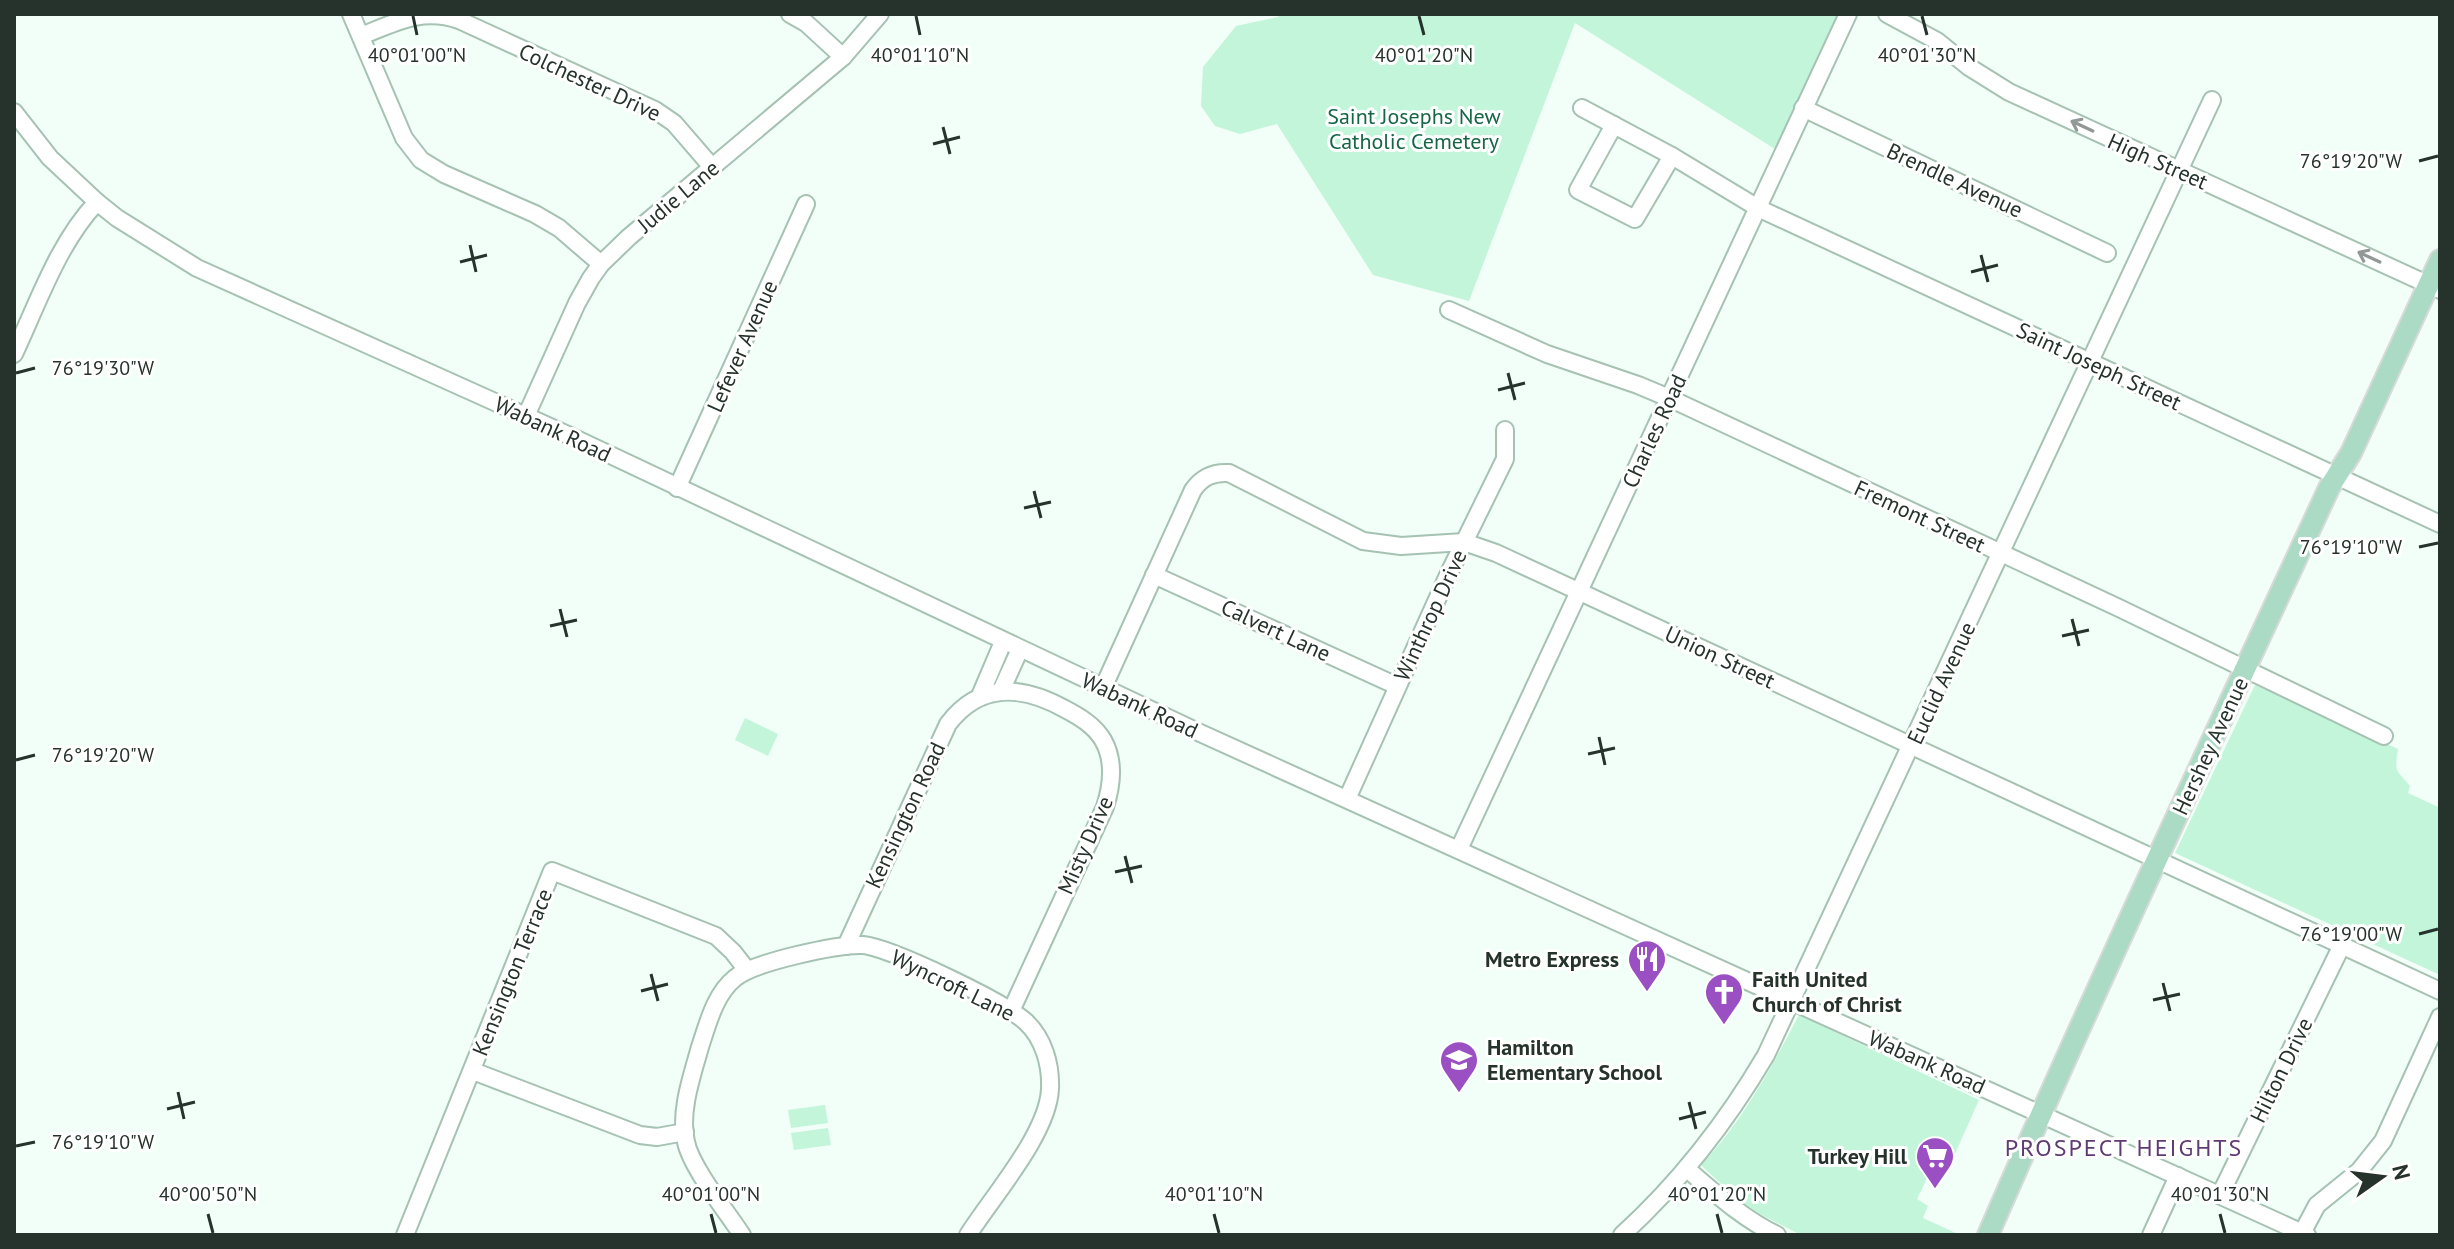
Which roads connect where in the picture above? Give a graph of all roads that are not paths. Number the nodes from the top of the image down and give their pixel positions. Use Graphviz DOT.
graph roads {
  1 [pos="351,14"];
  2 [pos="790,14"];
  3 [pos="880,14"];
  4 [pos="1848,14"];
  5 [pos="1887,14"];
  6 [pos="361,36"];
  7 [pos="843,57"];
  8 [pos="2212,100"];
  9 [pos="1582,108"];
  10 [pos="1803,108"];
  11 [pos="14,112"];
  12 [pos="1614,125"];
  13 [pos="1672,156"];
  14 [pos="712,167"];
  15 [pos="2179,171"];
  16 [pos="97,202"];
  17 [pos="806,204"];
  18 [pos="1758,208"];
  19 [pos="2107,253"];
  20 [pos="2440,260"];
  21 [pos="601,264"];
  22 [pos="2434,288"];
  23 [pos="1449,310"];
  24 [pos="14,354"];
  25 [pos="2090,362"];
  26 [pos="1669,398"];
  27 [pos="526,416"];
  28 [pos="1505,430"];
  29 [pos="2337,476"];
  30 [pos="677,488"];
  31 [pos="2440,524"];
  32 [pos="1464,542"];
  33 [pos="2001,554"];
  34 [pos="1154,575"];
  35 [pos="1578,591"];
  36 [pos="1003,642"];
  37 [pos="1020,649"];
  38 [pos="2246,668"];
  39 [pos="1397,686"];
  40 [pos="1103,688"];
  41 [pos="1001,691"];
  42 [pos="980,696"];
  43 [pos="2384,736"];
  44 [pos="1911,746"];
  45 [pos="1347,799"];
  46 [pos="1459,849"];
  47 [pos="2158,858"];
  48 [pos="2342,945"];
  49 [pos="846,946"];
  50 [pos="747,970"];
  51 [pos="2440,991"];
  52 [pos="1793,1002"];
  53 [pos="1011,1011"];
  54 [pos="2440,1017"];
  55 [pos="473,1071"];
  56 [pos="2040,1113"];
  57 [pos="685,1132"];
  58 [pos="1687,1169"];
  59 [pos="2178,1176"];
  60 [pos="2220,1195"];
  61 [pos="1752,1230"];
  62 [pos="2303,1234"];
  63 [pos="405,1235"];
  64 [pos="742,1235"];
  65 [pos="968,1235"];
  66 [pos="1622,1235"];
  67 [pos="1777,1235"];
  68 [pos="1988,1235"];
  69 [pos="2151,1235"];
  1 -- 6 [label="street"];
  2 -- 7 [label="street"];
  3 -- 7 [label="street, Judie Lane"];
  4 -- 10 [label="street, Charles Road"];
  15 -- 5 [label="street, High Street, one-way"];
  6 -- 14 [label="street, Colchester Drive"];
  6 -- 21 [label="street"];
  7 -- 14 [label="street, Judie Lane"];
  8 -- 15 [label="street, Euclid Avenue"];
  9 -- 12 [label="street, Saint Joseph Street"];
  10 -- 18 [label="street, Charles Road"];
  10 -- 19 [label="street, Brendle Avenue"];
  11 -- 16 [label="street, Wabank Road"];
  12 -- 13 [label="street, Saint Joseph Street"];
  12 -- 13 [label="street"];
  13 -- 18 [label="street, Saint Joseph Street"];
  14 -- 21 [label="street, Judie Lane"];
  22 -- 15 [label="street, High Street, one-way"];
  15 -- 25 [label="street, Euclid Avenue"];
  16 -- 24 [label="street"];
  16 -- 27 [label="street, Wabank Road"];
  17 -- 30 [label="street, Lefever Avenue"];
  18 -- 25 [label="street, Saint Joseph Street"];
  18 -- 26 [label="street, Charles Road"];
  20 -- 22 [label="main road, Hershey Avenue"];
  21 -- 27 [label="street, Judie Lane"];
  22 -- 29 [label="main road, Hershey Avenue"];
  23 -- 26 [label="street, Fremont Street"];
  25 -- 29 [label="street, Saint Joseph Street"];
  25 -- 33 [label="street, Euclid Avenue"];
  26 -- 33 [label="street, Fremont Street"];
  26 -- 35 [label="street, Charles Road"];
  27 -- 30 [label="street, Wabank Road"];
  28 -- 32 [label="street, Winthrop Drive"];
  29 -- 31 [label="street, Saint Joseph Street"];
  29 -- 38 [label="main road, Hershey Avenue"];
  30 -- 36 [label="street, Wabank Road"];
  32 -- 34 [label="street, Union Street"];
  32 -- 35 [label="street, Union Street"];
  32 -- 39 [label="street, Winthrop Drive"];
  33 -- 38 [label="street, Fremont Street"];
  33 -- 44 [label="street, Euclid Avenue"];
  34 -- 39 [label="street, Calvert Lane"];
  34 -- 40 [label="street, Union Street"];
  35 -- 44 [label="street, Union Street"];
  35 -- 46 [label="street, Charles Road"];
  36 -- 37 [label="street, Wabank Road"];
  36 -- 42 [label="street, Kensington Road"];
  37 -- 40 [label="street, Wabank Road"];
  37 -- 41 [label="street"];
  38 -- 43 [label="street, Fremont Street"];
  38 -- 47 [label="main road, Hershey Avenue"];
  39 -- 45 [label="street, Winthrop Drive"];
  40 -- 45 [label="street, Wabank Road"];
  41 -- 42 [label="street, Kensington Road"];
  41 -- 53 [label="street, Misty Drive"];
  42 -- 49 [label="street, Kensington Road"];
  44 -- 47 [label="street, Union Street"];
  44 -- 52 [label="street, Euclid Avenue"];
  45 -- 46 [label="street, Wabank Road"];
  46 -- 52 [label="street, Wabank Road"];
  47 -- 48 [label="street, Union Street"];
  47 -- 56 [label="main road, Hershey Avenue"];
  48 -- 51 [label="street, Union Street"];
  48 -- 60 [label="street, Hilton Drive"];
  49 -- 50 [label="street, Wyncroft Lane"];
  49 -- 53 [label="street, Wyncroft Lane"];
  50 -- 55 [label="street, Kensington Terrace"];
  50 -- 57 [label="street, Wyncroft Lane"];
  52 -- 56 [label="street, Wabank Road"];
  52 -- 58 [label="street, Euclid Avenue"];
  53 -- 65 [label="street, Wyncroft Lane"];
  54 -- 62 [label="street"];
  55 -- 57 [label="street"];
  55 -- 63 [label="street, Kensington Terrace"];
  56 -- 59 [label="street, Wabank Road"];
  56 -- 68 [label="main road, Hershey Avenue"];
  57 -- 64 [label="street, Wyncroft Lane"];
  58 -- 61 [label="street"];
  58 -- 66 [label="street, Euclid Avenue"];
  59 -- 60 [label="street, Wabank Road"];
  59 -- 69 [label="street"];
  60 -- 62 [label="street, Wabank Road"];
  61 -- 67 [label="street"];
}
